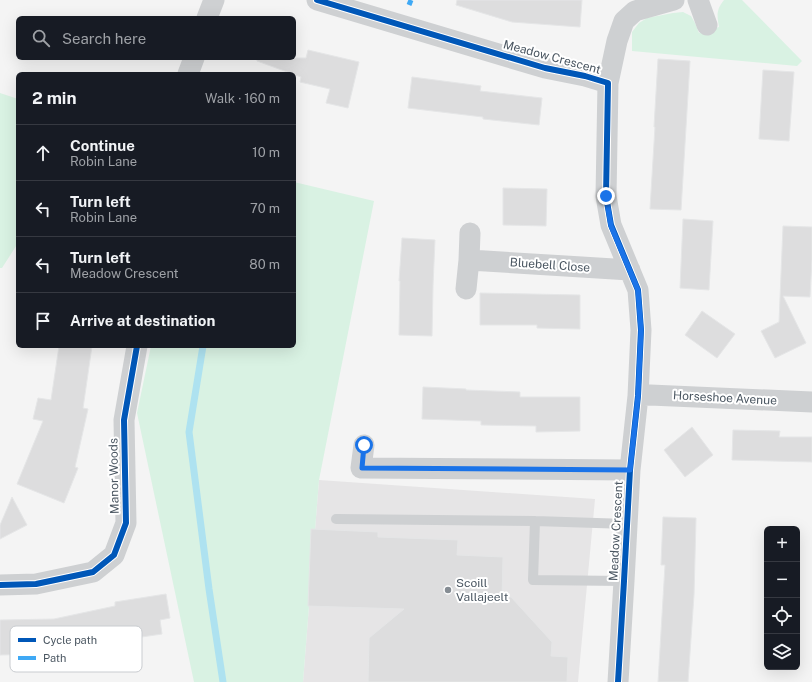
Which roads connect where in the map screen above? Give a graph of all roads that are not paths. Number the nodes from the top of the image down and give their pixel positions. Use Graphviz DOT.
graph roads {
  1 [pos="214,0"];
  2 [pos="317,0"];
  3 [pos="674,0"];
  4 [pos="698,0"];
  5 [pos="209,16"];
  6 [pos="707,25"];
  7 [pos="193,60"];
  8 [pos="189,72"];
  9 [pos="608,83"];
  10 [pos="470,233"];
  11 [pos="469,260"];
  12 [pos="630,270"];
  13 [pos="466,289"];
  14 [pos="137,348"];
  15 [pos="638,396"];
  16 [pos="812,402"];
  17 [pos="364,445"];
  18 [pos="630,470"];
  19 [pos="336,518"];
  20 [pos="535,521"];
  21 [pos="628,524"];
  22 [pos="624,581"];
  23 [pos="0,585"];
  24 [pos="618,682"];
  1 -- 5 [label="street"];
  2 -- 9 [label="street, Meadow Crescent"];
  3 -- 9 [label="street, Meadow Crescent"];
  4 -- 6 [label="street"];
  7 -- 8 [label="street"];
  9 -- 12 [label="street, Meadow Crescent"];
  10 -- 11 [label="street"];
  11 -- 12 [label="street, Bluebell Close"];
  11 -- 13 [label="street"];
  12 -- 15 [label="street, Meadow Crescent"];
  14 -- 23 [label="street, Manor Woods"];
  15 -- 16 [label="street, Horseshoe Avenue"];
  15 -- 18 [label="street, Meadow Crescent"];
  17 -- 18 [label="street"];
  18 -- 21 [label="street, Meadow Crescent"];
  19 -- 20 [label="lane"];
  20 -- 21 [label="lane"];
  20 -- 22 [label="lane"];
  21 -- 22 [label="street, Meadow Crescent"];
  22 -- 24 [label="street, Meadow Crescent"];
}
